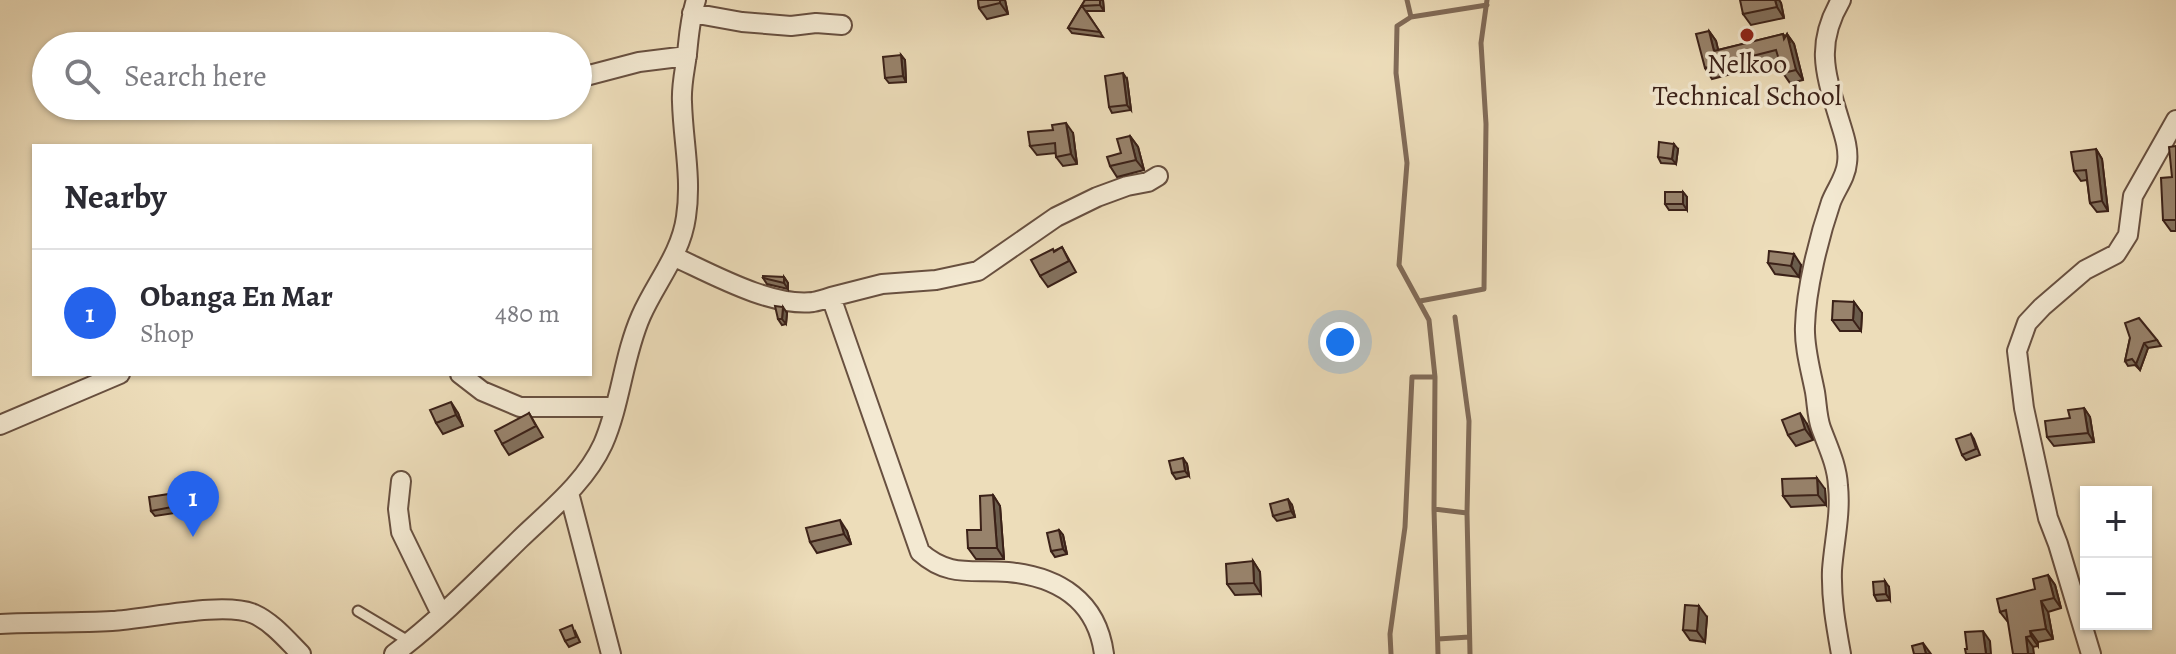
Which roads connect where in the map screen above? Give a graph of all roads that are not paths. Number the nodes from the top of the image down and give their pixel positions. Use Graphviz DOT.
graph roads {
  1 [pos="1841,0"];
  2 [pos="694,6"];
  3 [pos="842,25"];
  4 [pos="687,56"];
  5 [pos="592,74"];
  6 [pos="2176,120"];
  7 [pos="1158,176"];
  8 [pos="675,257"];
  9 [pos="831,297"];
  10 [pos="115,376"];
  11 [pos="463,376"];
  12 [pos="615,407"];
  13 [pos="0,425"];
  14 [pos="401,481"];
  15 [pos="569,493"];
  16 [pos="358,611"];
  17 [pos="441,614"];
  18 [pos="0,624"];
  19 [pos="410,642"];
  20 [pos="301,654"];
  21 [pos="394,654"];
  22 [pos="611,654"];
  23 [pos="1104,654"];
  24 [pos="1841,654"];
  25 [pos="2091,654"];
  1 -- 24 [label="street"];
  2 -- 3 [label="street"];
  2 -- 4 [label="street"];
  4 -- 5 [label="street"];
  4 -- 8 [label="street"];
  6 -- 25 [label="street"];
  7 -- 9 [label="street"];
  8 -- 9 [label="street"];
  8 -- 12 [label="street"];
  9 -- 23 [label="street"];
  10 -- 13 [label="street"];
  11 -- 12 [label="street"];
  12 -- 15 [label="street"];
  14 -- 17 [label="street"];
  15 -- 17 [label="street"];
  15 -- 22 [label="street"];
  16 -- 19 [label="lane"];
  17 -- 19 [label="street"];
  18 -- 20 [label="street"];
  19 -- 21 [label="street"];
}
